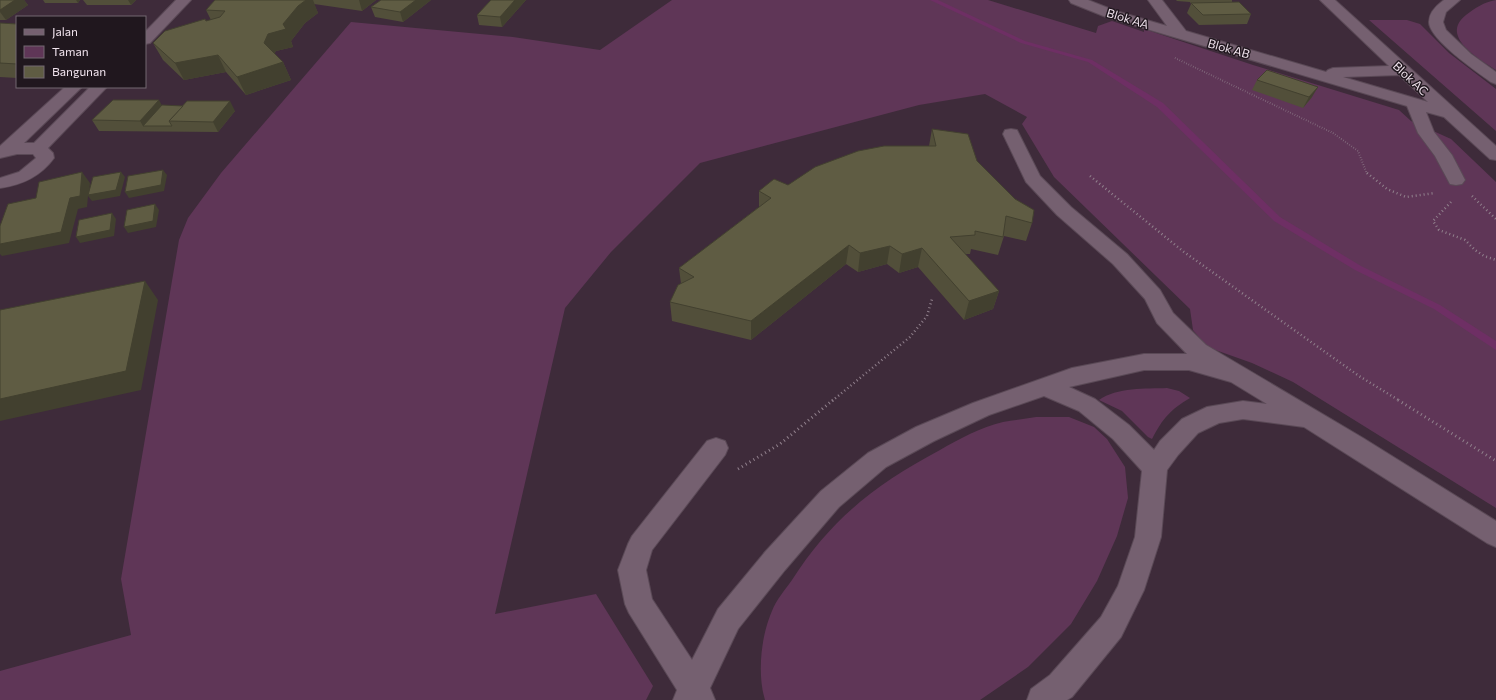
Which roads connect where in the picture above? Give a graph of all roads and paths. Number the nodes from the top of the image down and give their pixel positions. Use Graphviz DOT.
graph roads {
  1 [pos="167,0"];
  2 [pos="184,0"];
  3 [pos="1076,0"];
  4 [pos="1155,0"];
  5 [pos="1327,0"];
  6 [pos="1453,0"];
  7 [pos="149,17"];
  8 [pos="1181,34"];
  9 [pos="146,39"];
  10 [pos="1169,55"];
  11 [pos="1402,70"];
  12 [pos="1318,74"];
  13 [pos="1496,79"];
  14 [pos="73,88"];
  15 [pos="98,88"];
  16 [pos="1414,103"];
  17 [pos="1450,114"];
  18 [pos="1011,134"];
  19 [pos="38,149"];
  20 [pos="3,152"];
  21 [pos="1496,155"];
  22 [pos="1090,176"];
  23 [pos="1456,180"];
  24 [pos="1,184"];
  25 [pos="1496,219"];
  26 [pos="1496,260"];
  27 [pos="932,299"];
  28 [pos="1237,375"];
  29 [pos="1046,387"];
  30 [pos="1311,419"];
  31 [pos="716,448"];
  32 [pos="1496,461"];
  33 [pos="1155,468"];
  34 [pos="736,470"];
  35 [pos="1496,535"];
  36 [pos="694,697"];
  37 [pos="1042,700"];
  1 -- 7 [label="street"];
  2 -- 9 [label="street"];
  3 -- 8 [label="street, Blok AA"];
  4 -- 8 [label="street"];
  5 -- 11 [label="street, Blok AC"];
  6 -- 13 [label="street"];
  8 -- 12 [label="street, Blok AB"];
  10 -- 23 [label="path"];
  11 -- 12 [label="street"];
  11 -- 17 [label="street, Blok AC"];
  12 -- 16 [label="street, Blok AB"];
  14 -- 20 [label="street"];
  15 -- 19 [label="street"];
  16 -- 17 [label="street, Blok AB"];
  16 -- 23 [label="street"];
  17 -- 21 [label="street, Blok AC"];
  18 -- 28 [label="street"];
  19 -- 20 [label="street"];
  19 -- 24 [label="street"];
  22 -- 32 [label="path"];
  23 -- 25 [label="path"];
  23 -- 26 [label="path"];
  27 -- 34 [label="path"];
  28 -- 29 [label="street"];
  28 -- 30 [label="street"];
  29 -- 33 [label="street"];
  29 -- 36 [label="street"];
  30 -- 33 [label="street"];
  30 -- 35 [label="street"];
  31 -- 36 [label="street"];
  33 -- 37 [label="street"];
}
